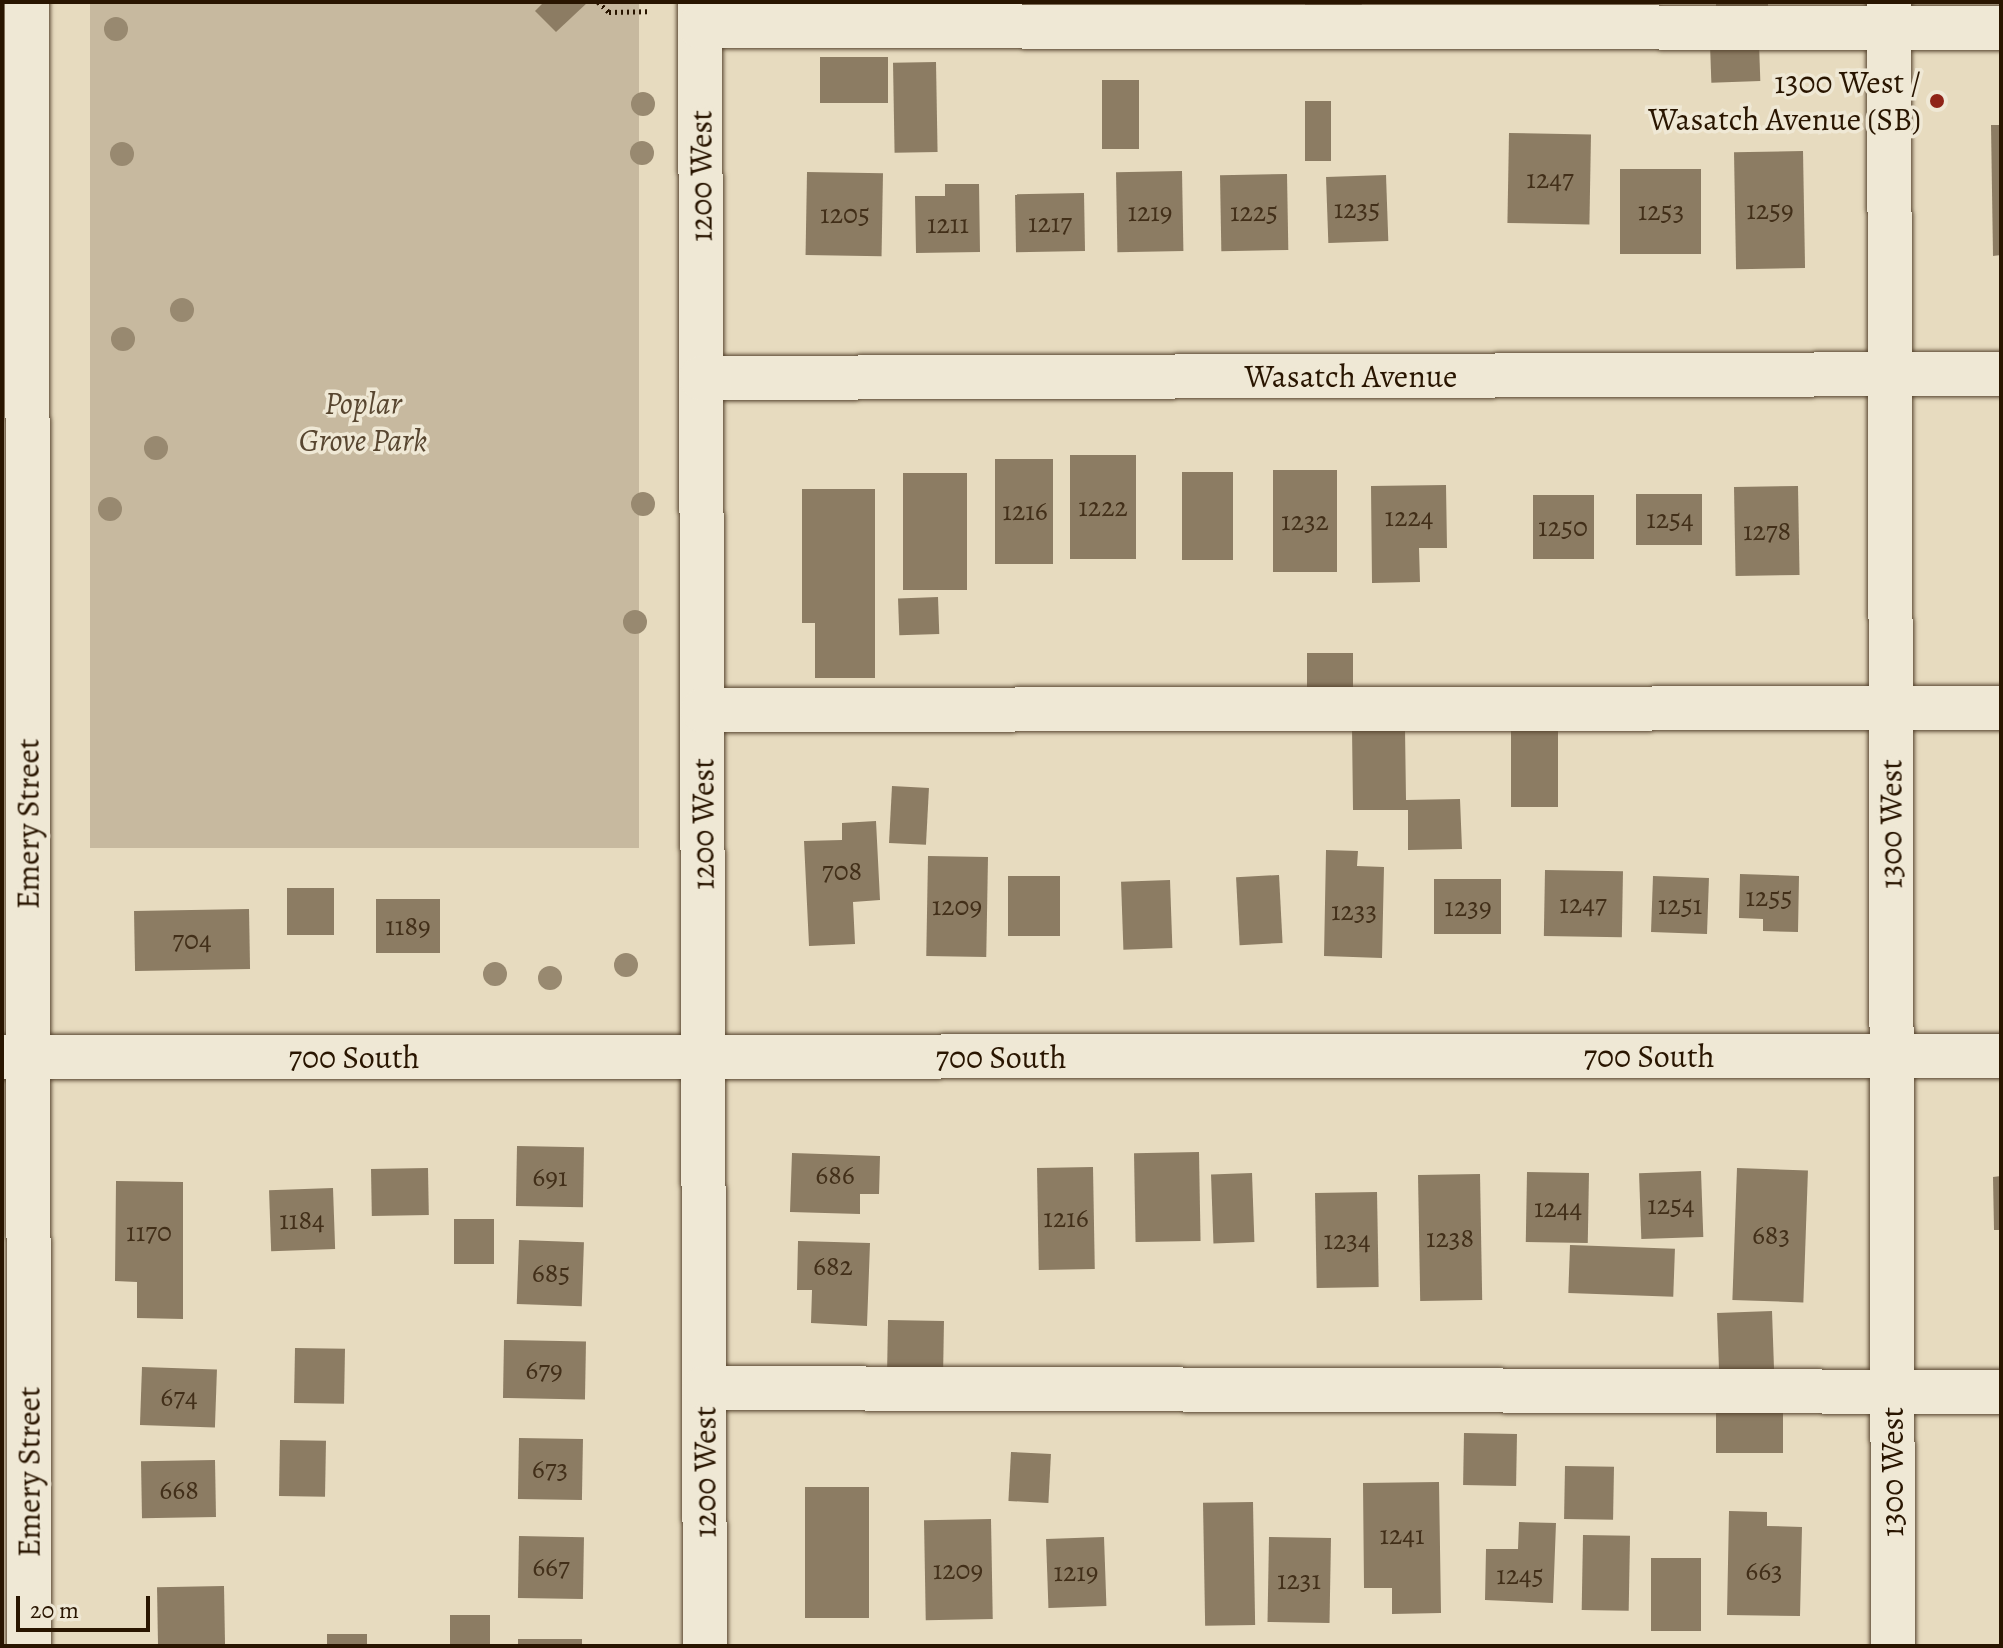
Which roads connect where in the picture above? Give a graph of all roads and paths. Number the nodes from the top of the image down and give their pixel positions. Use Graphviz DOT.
graph roads {
  1 [pos="27,2"];
  2 [pos="598,2"];
  3 [pos="648,11"];
  4 [pos="700,14"];
  5 [pos="1889,15"];
  6 [pos="2001,28"];
  7 [pos="1890,374"];
  8 [pos="2001,374"];
  9 [pos="701,378"];
  10 [pos="2001,708"];
  11 [pos="703,710"];
  12 [pos="1890,710"];
  13 [pos="1892,1056"];
  14 [pos="2001,1056"];
  15 [pos="15,1057"];
  16 [pos="703,1057"];
  17 [pos="704,1388"];
  18 [pos="1892,1391"];
  19 [pos="2001,1392"];
  20 [pos="29,1646"];
  21 [pos="705,1646"];
  22 [pos="1893,1646"];
  1 -- 15 [label="street, Emery Street"];
  2 -- 3 [label="path"];
  4 -- 5 [label="street"];
  4 -- 9 [label="street, 1200 West"];
  5 -- 6 [label="street"];
  5 -- 7 [label="street, 1300 West"];
  7 -- 8 [label="street, Wasatch Avenue"];
  7 -- 9 [label="street, Wasatch Avenue"];
  7 -- 12 [label="street, 1300 West"];
  9 -- 11 [label="street, 1200 West"];
  10 -- 12 [label="street"];
  11 -- 12 [label="street"];
  11 -- 16 [label="street, 1200 West"];
  12 -- 13 [label="street, 1300 West"];
  13 -- 14 [label="street, 700 South"];
  13 -- 16 [label="street, 700 South"];
  13 -- 18 [label="street, 1300 West"];
  15 -- 16 [label="street, 700 South"];
  15 -- 20 [label="street, Emery Street"];
  16 -- 17 [label="street, 1200 West"];
  17 -- 18 [label="street"];
  17 -- 21 [label="street, 1200 West"];
  18 -- 19 [label="street"];
  18 -- 22 [label="street, 1300 West"];
}
